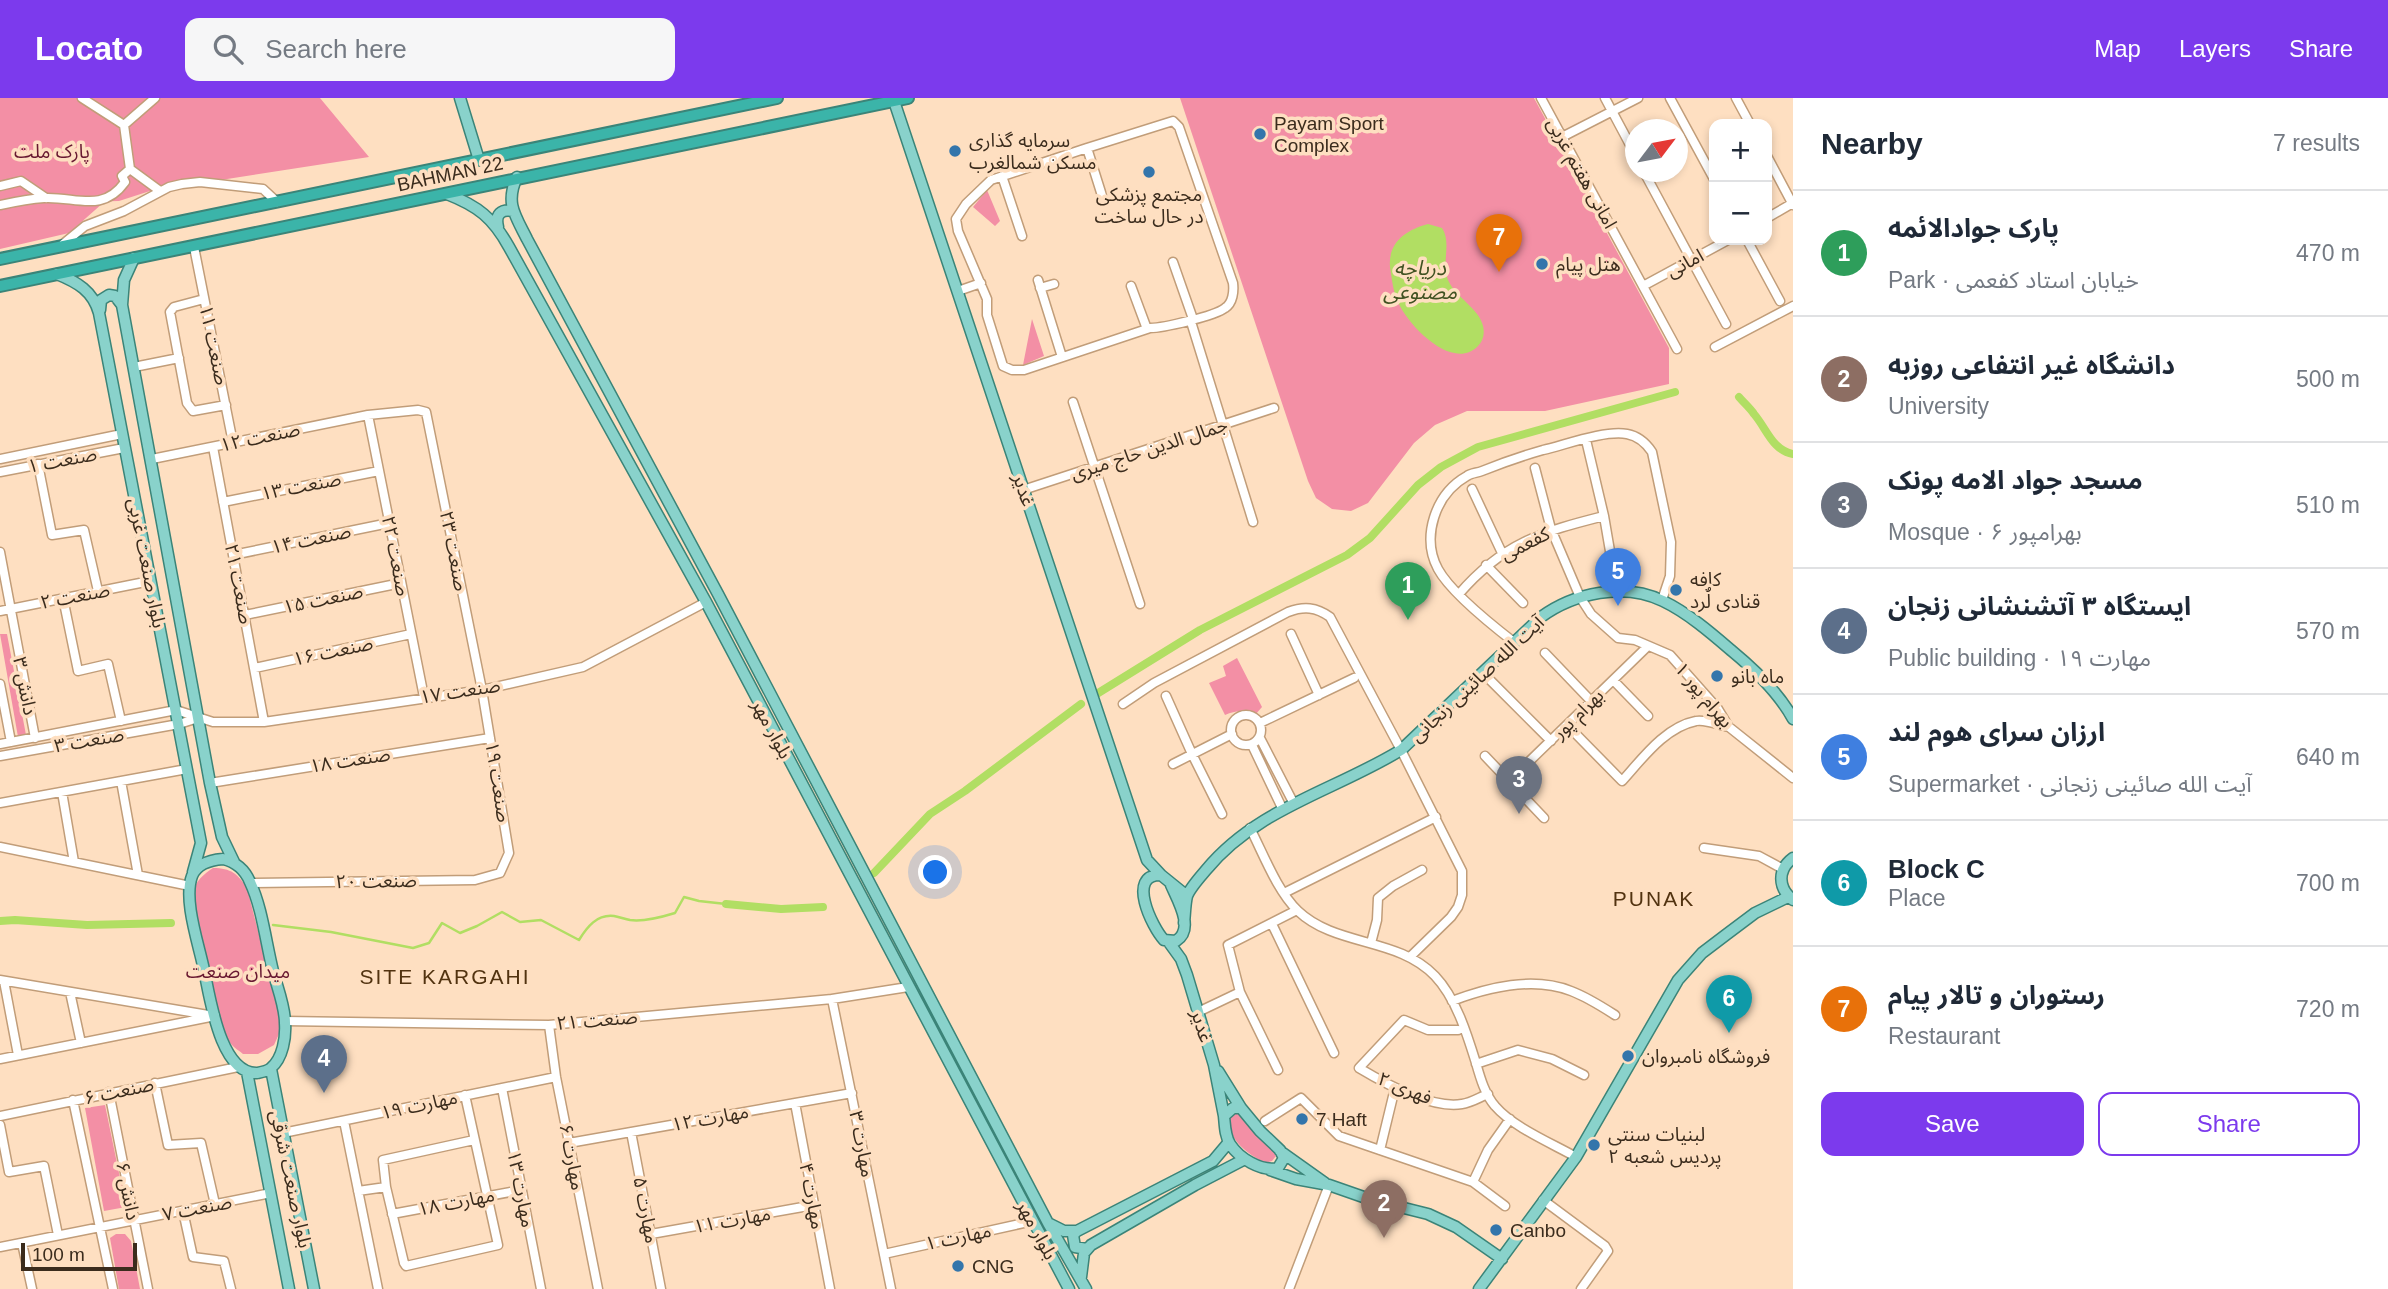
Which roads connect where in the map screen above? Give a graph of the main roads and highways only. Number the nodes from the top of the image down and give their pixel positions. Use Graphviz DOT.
graph roads {
  1 [pos="460,98"];
  2 [pos="777,98"];
  3 [pos="908,98"];
  4 [pos="894,101"];
  5 [pos="479,160"];
  6 [pos="517,177"];
  7 [pos="447,194"];
  8 [pos="513,211"];
  9 [pos="498,227"];
  10 [pos="134,258"];
  11 [pos="0,259"];
  12 [pos="57,274"];
  13 [pos="0,286"];
  14 [pos="122,305"];
  15 [pos="99,313"];
  16 [pos="1793,719"];
  17 [pos="856,857"];
  18 [pos="1793,858"];
  19 [pos="1147,860"];
  20 [pos="234,862"];
  21 [pos="843,863"];
  22 [pos="193,872"];
  23 [pos="1161,875"];
  24 [pos="1147,879"];
  25 [pos="1171,885"];
  26 [pos="1187,896"];
  27 [pos="1791,899"];
  28 [pos="1184,923"];
  29 [pos="1182,937"];
  30 [pos="1168,942"];
  31 [pos="1181,960"];
  32 [pos="1214,1065"];
  33 [pos="271,1069"];
  34 [pos="243,1070"];
  35 [pos="1241,1108"];
  36 [pos="1224,1116"];
  37 [pos="1229,1142"];
  38 [pos="1280,1150"];
  39 [pos="1245,1159"];
  40 [pos="1270,1170"];
  41 [pos="1327,1184"];
  42 [pos="1048,1223"];
  43 [pos="1077,1231"];
  44 [pos="1087,1249"];
  45 [pos="1502,1259"];
  46 [pos="1083,1285"];
  47 [pos="289,1289"];
  48 [pos="314,1289"];
  49 [pos="1069,1289"];
  50 [pos="1479,1289"];
  1 -- 5 [label="main road"];
  2 -- 5 [label="highway, BAHMAN 22"];
  3 -- 4 [label="highway, BAHMAN 22"];
  4 -- 6 [label="highway, BAHMAN 22"];
  4 -- 19 [label="main road, غدیر"];
  5 -- 11 [label="highway, BAHMAN 22"];
  6 -- 7 [label="highway, BAHMAN 22"];
  6 -- 8 [label="main road"];
  7 -- 9 [label="main road, بلوار مهر"];
  7 -- 10 [label="highway, BAHMAN 22"];
  8 -- 9 [label="main road"];
  8 -- 17 [label="main road, بلوار مهر"];
  9 -- 21 [label="main road, بلوار مهر"];
  10 -- 12 [label="highway, BAHMAN 22"];
  10 -- 14 [label="main road, بلوار صنعت غربی"];
  12 -- 13 [label="highway, BAHMAN 22"];
  12 -- 15 [label="main road, بلوار صنعت غربی"];
  14 -- 15 [label="main road"];
  14 -- 20 [label="main road, بلوار صنعت غربی"];
  15 -- 22 [label="main road, بلوار صنعت غربی"];
  16 -- 26 [label="main road, آیت الله صائینی زنجانی"];
  17 -- 21 [label="main road"];
  17 -- 42 [label="main road, بلوار مهر"];
  18 -- 27 [label="main road"];
  19 -- 23 [label="main road, غدیر"];
  19 -- 24 [label="main road, غدیر"];
  20 -- 22 [label="main road"];
  20 -- 33 [label="main road"];
  21 -- 49 [label="main road, بلوار مهر"];
  22 -- 34 [label="main road"];
  23 -- 24 [label="main road"];
  23 -- 25 [label="main road, غدیر"];
  24 -- 30 [label="main road, غدیر"];
  25 -- 26 [label="main road"];
  25 -- 28 [label="main road"];
  26 -- 28 [label="main road"];
  27 -- 45 [label="main road"];
  28 -- 29 [label="main road"];
  29 -- 30 [label="main road"];
  29 -- 31 [label="main road"];
  30 -- 31 [label="main road, غدیر"];
  31 -- 32 [label="main road, غدیر"];
  32 -- 35 [label="main road"];
  32 -- 36 [label="main road, غدیر"];
  33 -- 34 [label="main road"];
  33 -- 48 [label="main road, بلوار صنعت شرقی"];
  34 -- 47 [label="main road, بلوار صنعت شرقی"];
  35 -- 36 [label="main road"];
  35 -- 38 [label="main road"];
  36 -- 37 [label="main road, غدیر"];
  37 -- 39 [label="main road"];
  37 -- 43 [label="main road"];
  38 -- 40 [label="main road"];
  38 -- 41 [label="main road"];
  39 -- 40 [label="main road"];
  39 -- 44 [label="main road"];
  40 -- 41 [label="main road"];
  41 -- 45 [label="main road"];
  42 -- 43 [label="main road"];
  42 -- 46 [label="main road, بلوار مهر"];
  43 -- 44 [label="main road"];
  44 -- 46 [label="main road"];
  45 -- 50 [label="main road"];
}
